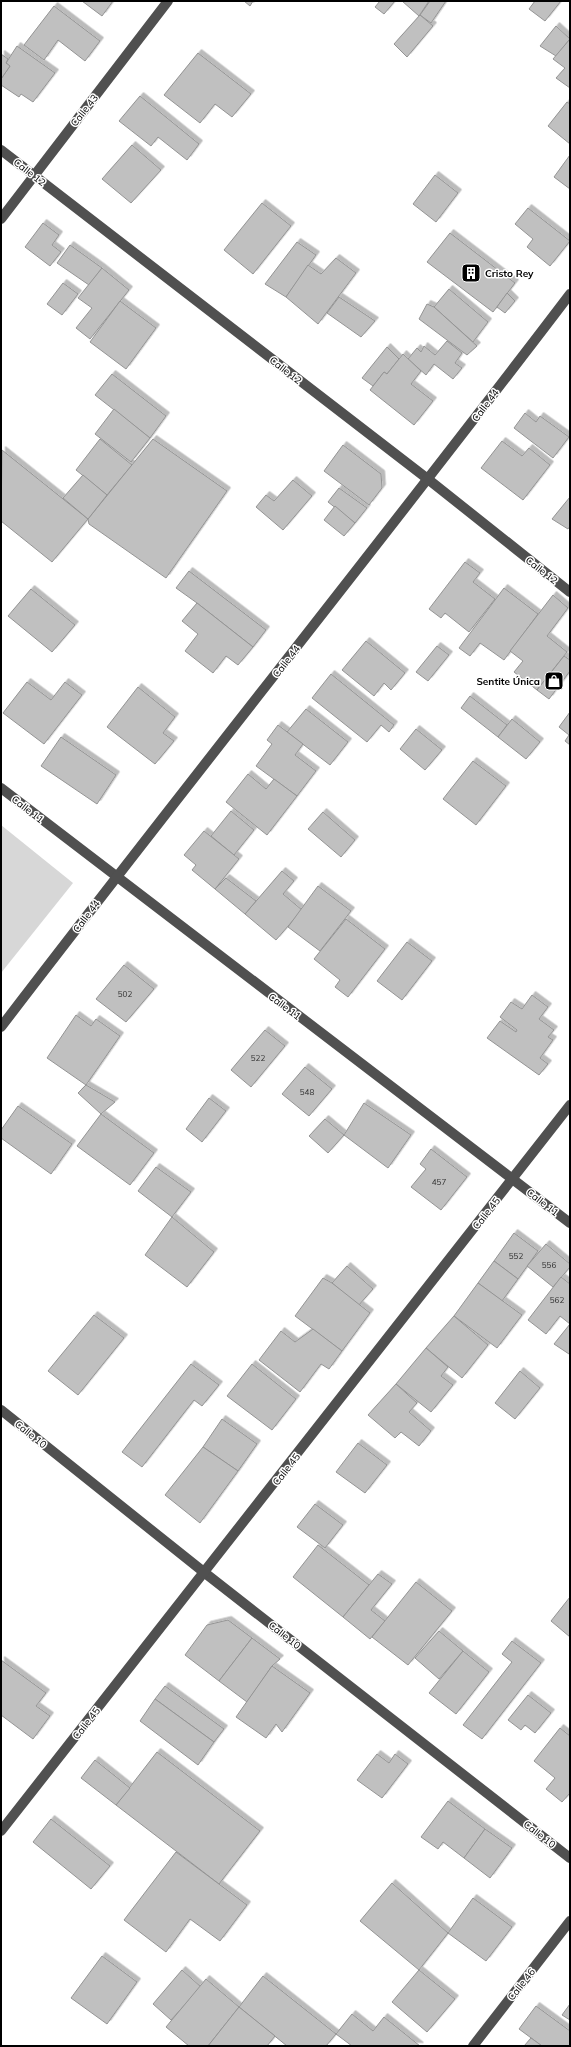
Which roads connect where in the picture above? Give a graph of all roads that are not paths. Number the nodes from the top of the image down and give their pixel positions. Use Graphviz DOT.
graph roads {
  1 [pos="168,1"];
  2 [pos="1,150"];
  3 [pos="34,176"];
  4 [pos="1,219"];
  5 [pos="570,294"];
  6 [pos="429,480"];
  7 [pos="570,592"];
  8 [pos="1,788"];
  9 [pos="115,877"];
  10 [pos="1,1027"];
  11 [pos="570,1105"];
  12 [pos="513,1179"];
  13 [pos="570,1223"];
  14 [pos="1,1410"];
  15 [pos="205,1573"];
  16 [pos="1,1831"];
  17 [pos="570,1858"];
  18 [pos="570,1921"];
  19 [pos="473,2046"];
  1 -- 3 [label="street, Calle 43"];
  2 -- 3 [label="street, Calle 12"];
  3 -- 4 [label="street, Calle 43"];
  3 -- 6 [label="street, Calle 12"];
  5 -- 6 [label="street, Calle 44"];
  6 -- 7 [label="street, Calle 12"];
  6 -- 9 [label="street, Calle 44"];
  8 -- 9 [label="street, Calle 11"];
  9 -- 10 [label="street, Calle 44"];
  9 -- 12 [label="street, Calle 11"];
  11 -- 12 [label="street, Calle 45"];
  12 -- 13 [label="street, Calle 11"];
  12 -- 15 [label="street, Calle 45"];
  14 -- 15 [label="street, Calle 10"];
  15 -- 16 [label="street, Calle 45"];
  15 -- 17 [label="street, Calle 10"];
  18 -- 19 [label="street, Calle 46"];
}
